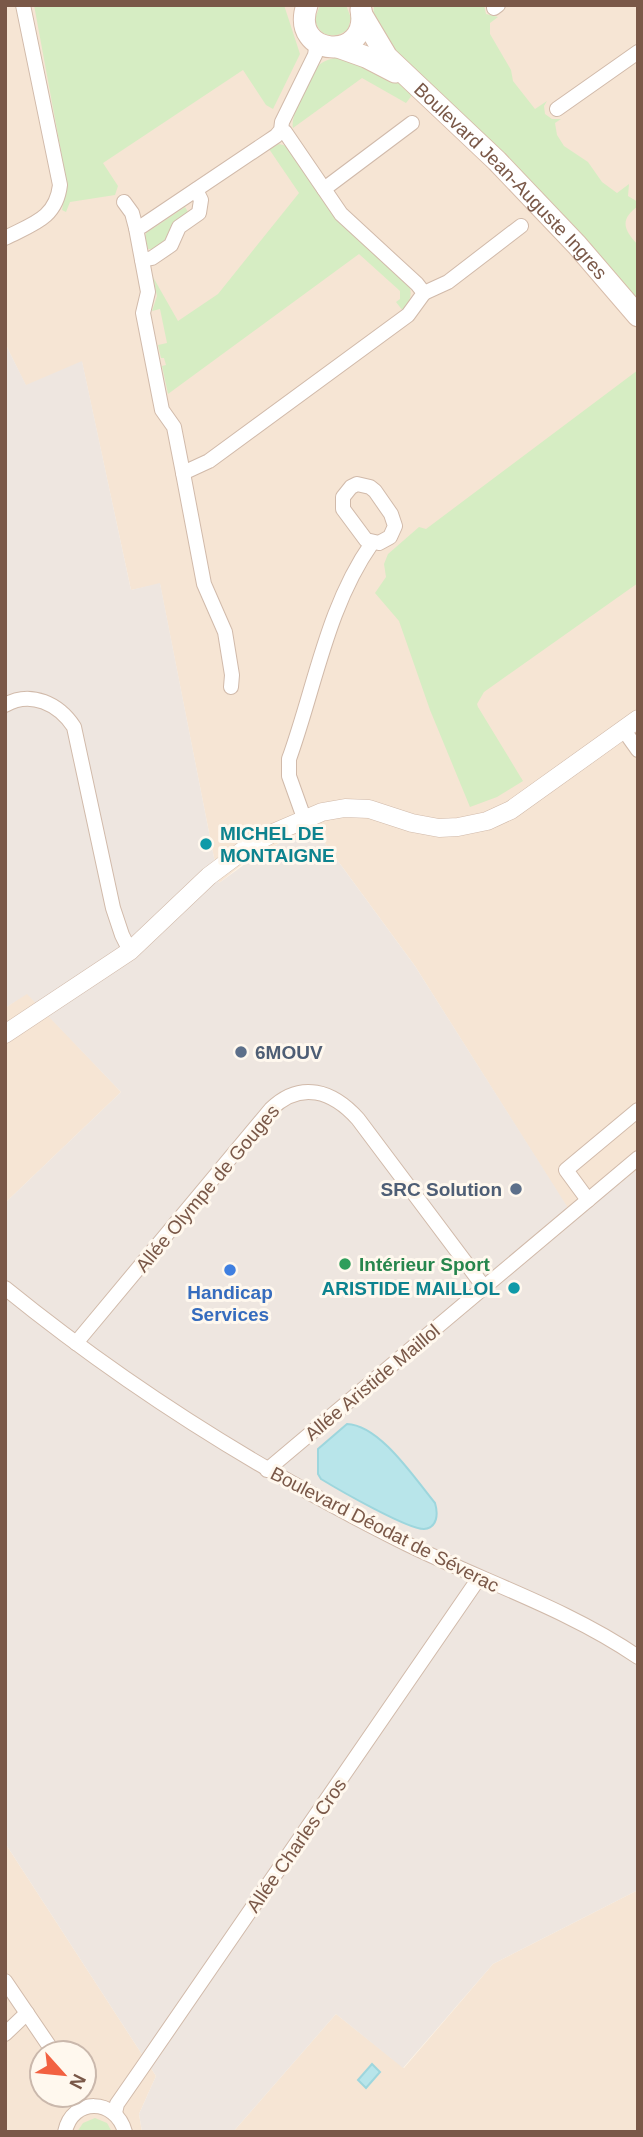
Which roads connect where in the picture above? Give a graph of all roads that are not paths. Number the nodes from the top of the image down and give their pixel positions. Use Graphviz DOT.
graph roads {
  1 [pos="23,5"];
  2 [pos="361,10"];
  3 [pos="302,11"];
  4 [pos="328,45"];
  5 [pos="638,51"];
  6 [pos="408,80"];
  7 [pos="557,109"];
  8 [pos="412,123"];
  9 [pos="281,130"];
  10 [pos="324,189"];
  11 [pos="196,190"];
  12 [pos="124,202"];
  13 [pos="521,226"];
  14 [pos="136,228"];
  15 [pos="5,239"];
  16 [pos="142,260"];
  17 [pos="424,293"];
  18 [pos="638,316"];
  19 [pos="183,473"];
  20 [pos="372,543"];
  21 [pos="231,687"];
  22 [pos="5,705"];
  23 [pos="631,724"];
  24 [pos="638,750"];
  25 [pos="304,818"];
  26 [pos="130,951"];
  27 [pos="5,1034"];
  28 [pos="638,1110"];
  29 [pos="638,1158"];
  30 [pos="588,1200"];
  31 [pos="484,1287"];
  32 [pos="5,1288"];
  33 [pos="76,1343"];
  34 [pos="267,1470"];
  35 [pos="479,1578"];
  36 [pos="638,1657"];
  37 [pos="5,1981"];
  38 [pos="27,2013"];
  39 [pos="5,2034"];
  40 [pos="45,2039"];
  41 [pos="98,2106"];
  42 [pos="82,2109"];
  43 [pos="115,2113"];
  44 [pos="65,2132"];
  45 [pos="125,2132"];
  1 -- 15 [label="street"];
  2 -- 4 [label="main road"];
  2 -- 6 [label="main road, Boulevard Jean-Auguste Ingres"];
  3 -- 4 [label="main road"];
  4 -- 6 [label="main road, Boulevard Jean-Auguste Ingres"];
  4 -- 9 [label="street"];
  5 -- 7 [label="street"];
  6 -- 18 [label="main road, Boulevard Jean-Auguste Ingres"];
  8 -- 10 [label="street"];
  9 -- 10 [label="street"];
  9 -- 11 [label="street"];
  10 -- 17 [label="street"];
  11 -- 14 [label="street"];
  11 -- 16 [label="street"];
  12 -- 14 [label="street"];
  13 -- 17 [label="street"];
  14 -- 16 [label="street"];
  16 -- 19 [label="street"];
  17 -- 19 [label="street"];
  19 -- 21 [label="street"];
  20 -- 25 [label="street"];
  22 -- 26 [label="street"];
  23 -- 24 [label="street"];
  23 -- 25 [label="street"];
  25 -- 26 [label="street"];
  26 -- 27 [label="street"];
  28 -- 30 [label="street"];
  29 -- 30 [label="street, Allée Aristide Maillol"];
  30 -- 31 [label="street, Allée Aristide Maillol"];
  31 -- 33 [label="street, Allée Olympe de Gouges"];
  31 -- 34 [label="street, Allée Aristide Maillol"];
  32 -- 33 [label="street, Boulevard Déodat de Séverac"];
  33 -- 34 [label="street, Boulevard Déodat de Séverac"];
  34 -- 35 [label="street, Boulevard Déodat de Séverac"];
  35 -- 36 [label="street, Boulevard Déodat de Séverac"];
  35 -- 43 [label="street, Allée Charles Cros"];
  37 -- 38 [label="street"];
  38 -- 39 [label="street"];
  38 -- 40 [label="street"];
  41 -- 43 [label="street"];
  42 -- 44 [label="street"];
  43 -- 45 [label="street"];
}
